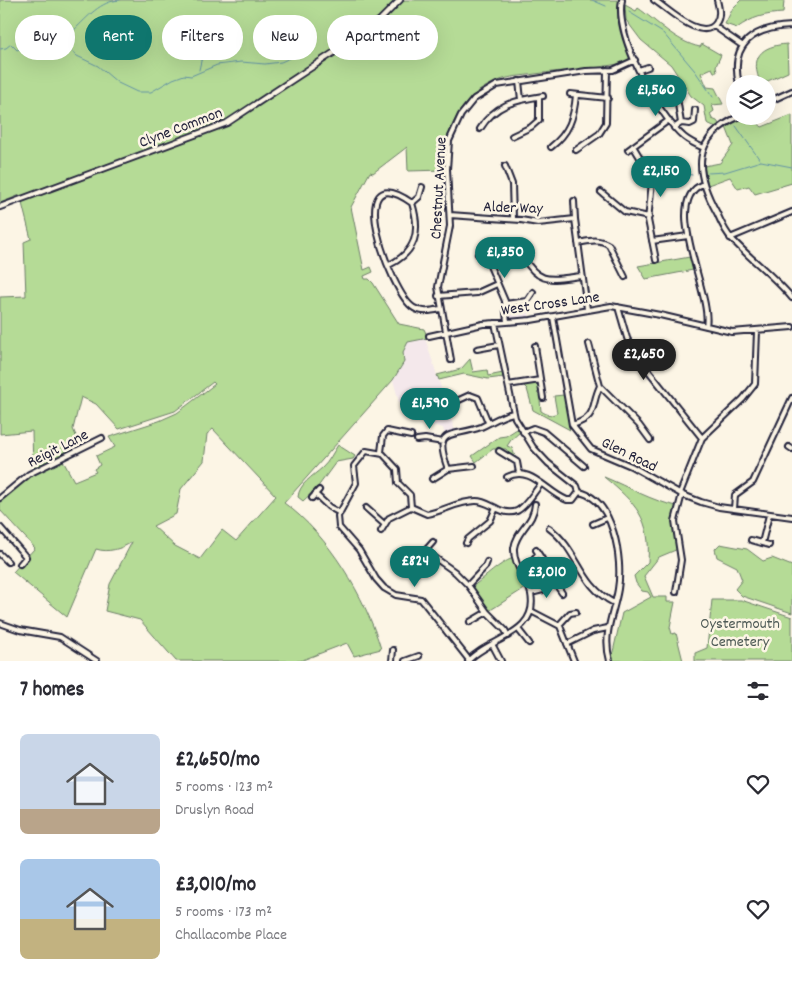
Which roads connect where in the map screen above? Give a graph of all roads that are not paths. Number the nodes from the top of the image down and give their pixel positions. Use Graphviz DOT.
graph roads {
  1 [pos="400,0"];
  2 [pos="622,0"];
  3 [pos="654,0"];
  4 [pos="717,0"];
  5 [pos="714,26"];
  6 [pos="792,26"];
  7 [pos="743,46"];
  8 [pos="634,58"];
  9 [pos="649,67"];
  10 [pos="607,70"];
  11 [pos="639,70"];
  12 [pos="738,75"];
  13 [pos="519,81"];
  14 [pos="670,82"];
  15 [pos="792,91"];
  16 [pos="570,94"];
  17 [pos="576,95"];
  18 [pos="608,98"];
  19 [pos="776,98"];
  20 [pos="521,100"];
  21 [pos="695,110"];
  22 [pos="669,120"];
  23 [pos="681,123"];
  24 [pos="726,125"];
  25 [pos="674,128"];
  26 [pos="480,129"];
  27 [pos="512,136"];
  28 [pos="633,146"];
  29 [pos="551,147"];
  30 [pos="704,148"];
  31 [pos="576,150"];
  32 [pos="628,150"];
  33 [pos="505,166"];
  34 [pos="703,184"];
  35 [pos="422,187"];
  36 [pos="600,192"];
  37 [pos="574,201"];
  38 [pos="412,203"];
  39 [pos="0,208"];
  40 [pos="792,212"];
  41 [pos="450,215"];
  42 [pos="649,217"];
  43 [pos="513,219"];
  44 [pos="575,219"];
  45 [pos="688,236"];
  46 [pos="730,238"];
  47 [pos="652,241"];
  48 [pos="578,243"];
  49 [pos="478,254"];
  50 [pos="524,257"];
  51 [pos="656,260"];
  52 [pos="389,265"];
  53 [pos="582,276"];
  54 [pos="625,277"];
  55 [pos="497,284"];
  56 [pos="533,292"];
  57 [pos="438,296"];
  58 [pos="792,298"];
  59 [pos="505,304"];
  60 [pos="618,307"];
  61 [pos="440,309"];
  62 [pos="587,309"];
  63 [pos="553,317"];
  64 [pos="507,322"];
  65 [pos="495,323"];
  66 [pos="706,326"];
  67 [pos="792,328"];
  68 [pos="757,331"];
  69 [pos="445,332"];
  70 [pos="430,336"];
  71 [pos="589,344"];
  72 [pos="499,346"];
  73 [pos="536,346"];
  74 [pos="476,349"];
  75 [pos="451,360"];
  76 [pos="540,380"];
  77 [pos="508,385"];
  78 [pos="600,386"];
  79 [pos="458,394"];
  80 [pos="543,398"];
  81 [pos="792,398"];
  82 [pos="513,413"];
  83 [pos="488,422"];
  84 [pos="572,425"];
  85 [pos="523,432"];
  86 [pos="404,434"];
  87 [pos="411,436"];
  88 [pos="102,438"];
  89 [pos="702,438"];
  90 [pos="402,440"];
  91 [pos="416,440"];
  92 [pos="650,440"];
  93 [pos="443,442"];
  94 [pos="360,448"];
  95 [pos="500,451"];
  96 [pos="363,452"];
  97 [pos="381,452"];
  98 [pos="474,466"];
  99 [pos="584,466"];
  100 [pos="448,469"];
  101 [pos="519,473"];
  102 [pos="511,477"];
  103 [pos="432,479"];
  104 [pos="541,484"];
  105 [pos="319,490"];
  106 [pos="579,492"];
  107 [pos="681,494"];
  108 [pos="0,498"];
  109 [pos="535,504"];
  110 [pos="375,507"];
  111 [pos="411,507"];
  112 [pos="366,508"];
  113 [pos="496,508"];
  114 [pos="734,509"];
  115 [pos="371,511"];
  116 [pos="340,513"];
  117 [pos="769,515"];
  118 [pos="792,517"];
  119 [pos="608,518"];
  120 [pos="595,522"];
  121 [pos="384,524"];
  122 [pos="0,527"];
  123 [pos="549,528"];
  124 [pos="381,531"];
  125 [pos="750,540"];
  126 [pos="433,542"];
  127 [pos="466,543"];
  128 [pos="762,543"];
  129 [pos="769,545"];
  130 [pos="424,550"];
  131 [pos="0,554"];
  132 [pos="542,559"];
  133 [pos="8,562"];
  134 [pos="487,562"];
  135 [pos="20,564"];
  136 [pos="485,567"];
  137 [pos="490,569"];
  138 [pos="417,572"];
  139 [pos="521,572"];
  140 [pos="551,577"];
  141 [pos="553,582"];
  142 [pos="468,585"];
  143 [pos="676,592"];
  144 [pos="531,593"];
  145 [pos="562,593"];
  146 [pos="614,603"];
  147 [pos="531,611"];
  148 [pos="487,612"];
  149 [pos="576,612"];
  150 [pos="470,622"];
  151 [pos="0,623"];
  152 [pos="558,625"];
  153 [pos="608,628"];
  154 [pos="518,629"];
  155 [pos="508,636"];
  156 [pos="530,643"];
  157 [pos="492,644"];
  158 [pos="568,644"];
  159 [pos="393,650"];
  160 [pos="419,656"];
  161 [pos="469,660"];
  162 [pos="97,661"];
  163 [pos="392,661"];
  164 [pos="405,661"];
  165 [pos="501,661"];
  166 [pos="574,661"];
  167 [pos="610,661"];
  1 -- 39 [label="main road, Clyne Common"];
  2 -- 8 [label="street"];
  3 -- 5 [label="street"];
  4 -- 5 [label="street"];
  5 -- 7 [label="street"];
  6 -- 7 [label="street"];
  7 -- 12 [label="street"];
  8 -- 10 [label="street, Chestnut Avenue"];
  8 -- 11 [label="street"];
  9 -- 11 [label="street"];
  10 -- 13 [label="street, Chestnut Avenue"];
  10 -- 18 [label="street"];
  11 -- 22 [label="street"];
  13 -- 20 [label="street"];
  13 -- 41 [label="street, Chestnut Avenue"];
  14 -- 23 [label="street"];
  15 -- 19 [label="street"];
  16 -- 17 [label="street"];
  17 -- 18 [label="street"];
  17 -- 29 [label="street"];
  18 -- 31 [label="street"];
  20 -- 26 [label="street"];
  20 -- 27 [label="street"];
  21 -- 23 [label="street"];
  22 -- 25 [label="street"];
  22 -- 28 [label="street"];
  23 -- 25 [label="street"];
  24 -- 30 [label="street"];
  25 -- 30 [label="street"];
  28 -- 32 [label="street"];
  28 -- 42 [label="street"];
  30 -- 34 [label="street"];
  33 -- 43 [label="street"];
  34 -- 45 [label="street"];
  34 -- 46 [label="street"];
  35 -- 38 [label="street"];
  36 -- 42 [label="street"];
  37 -- 44 [label="street"];
  38 -- 52 [label="street"];
  38 -- 52 [label="street"];
  40 -- 46 [label="street"];
  41 -- 43 [label="street, Alder Way"];
  41 -- 57 [label="street, Chestnut Avenue"];
  42 -- 47 [label="street"];
  43 -- 44 [label="street, Alder Way"];
  44 -- 48 [label="street"];
  45 -- 47 [label="street"];
  45 -- 66 [label="street"];
  46 -- 58 [label="street"];
  47 -- 51 [label="street"];
  48 -- 53 [label="street"];
  48 -- 54 [label="street"];
  49 -- 55 [label="street"];
  50 -- 53 [label="street"];
  52 -- 61 [label="street"];
  53 -- 62 [label="street"];
  55 -- 57 [label="street"];
  55 -- 59 [label="street"];
  56 -- 59 [label="street"];
  57 -- 61 [label="street, Chestnut Avenue"];
  59 -- 64 [label="street"];
  60 -- 62 [label="street, West Cross Lane"];
  60 -- 66 [label="street, West Cross Lane"];
  60 -- 89 [label="street"];
  61 -- 69 [label="street, Chestnut Avenue"];
  62 -- 63 [label="street, West Cross Lane"];
  63 -- 64 [label="street, West Cross Lane"];
  63 -- 84 [label="street, Glen Road"];
  64 -- 65 [label="street, West Cross Lane"];
  65 -- 69 [label="street, West Cross Lane"];
  65 -- 72 [label="street"];
  66 -- 68 [label="street, West Cross Lane"];
  67 -- 68 [label="street, West Cross Lane"];
  68 -- 89 [label="street"];
  69 -- 70 [label="street, West Cross Lane"];
  69 -- 75 [label="street, Chestnut Avenue"];
  71 -- 78 [label="street"];
  72 -- 74 [label="street"];
  72 -- 77 [label="street"];
  73 -- 76 [label="street"];
  76 -- 77 [label="street"];
  76 -- 80 [label="street"];
  77 -- 82 [label="street"];
  78 -- 84 [label="street"];
  78 -- 92 [label="street"];
  79 -- 83 [label="street"];
  81 -- 114 [label="street"];
  82 -- 83 [label="street"];
  82 -- 85 [label="street"];
  83 -- 93 [label="street"];
  84 -- 107 [label="street, Glen Road"];
  85 -- 99 [label="street"];
  85 -- 106 [label="street"];
  86 -- 87 [label="street"];
  86 -- 90 [label="street"];
  86 -- 97 [label="street"];
  88 -- 108 [label="street, Reigit Lane"];
  89 -- 107 [label="street"];
  91 -- 93 [label="street"];
  93 -- 100 [label="street"];
  94 -- 96 [label="street"];
  95 -- 101 [label="street"];
  96 -- 97 [label="street"];
  96 -- 116 [label="street"];
  97 -- 111 [label="street"];
  98 -- 100 [label="street"];
  100 -- 103 [label="street"];
  101 -- 102 [label="street"];
  101 -- 104 [label="street"];
  104 -- 106 [label="street"];
  104 -- 113 [label="street"];
  105 -- 116 [label="street"];
  106 -- 119 [label="street"];
  107 -- 114 [label="street, Glen Road"];
  107 -- 143 [label="street"];
  109 -- 139 [label="street"];
  110 -- 115 [label="street"];
  111 -- 113 [label="street"];
  111 -- 121 [label="street"];
  112 -- 115 [label="street"];
  113 -- 127 [label="street"];
  114 -- 117 [label="street, Glen Road"];
  115 -- 121 [label="street"];
  116 -- 161 [label="street"];
  117 -- 118 [label="street, Glen Road"];
  117 -- 128 [label="street"];
  119 -- 120 [label="street"];
  119 -- 146 [label="street"];
  121 -- 124 [label="street"];
  122 -- 135 [label="street"];
  123 -- 146 [label="street"];
  125 -- 128 [label="street"];
  126 -- 130 [label="street"];
  128 -- 129 [label="street"];
  130 -- 138 [label="street"];
  130 -- 142 [label="street"];
  131 -- 133 [label="street"];
  132 -- 139 [label="street"];
  134 -- 136 [label="street"];
  136 -- 137 [label="street"];
  136 -- 142 [label="street"];
  139 -- 144 [label="street"];
  140 -- 141 [label="street"];
  141 -- 144 [label="street"];
  141 -- 145 [label="street"];
  142 -- 148 [label="street"];
  144 -- 147 [label="street"];
  146 -- 153 [label="street"];
  147 -- 152 [label="street"];
  147 -- 154 [label="street"];
  148 -- 150 [label="street"];
  148 -- 155 [label="street"];
  149 -- 152 [label="street"];
  151 -- 162 [label="street"];
  152 -- 158 [label="street"];
  153 -- 158 [label="street"];
  153 -- 167 [label="street"];
  154 -- 155 [label="street"];
  154 -- 156 [label="street"];
  155 -- 157 [label="street"];
  157 -- 161 [label="street"];
  157 -- 165 [label="street"];
  158 -- 166 [label="street"];
  159 -- 163 [label="street"];
  160 -- 164 [label="street"];
}
